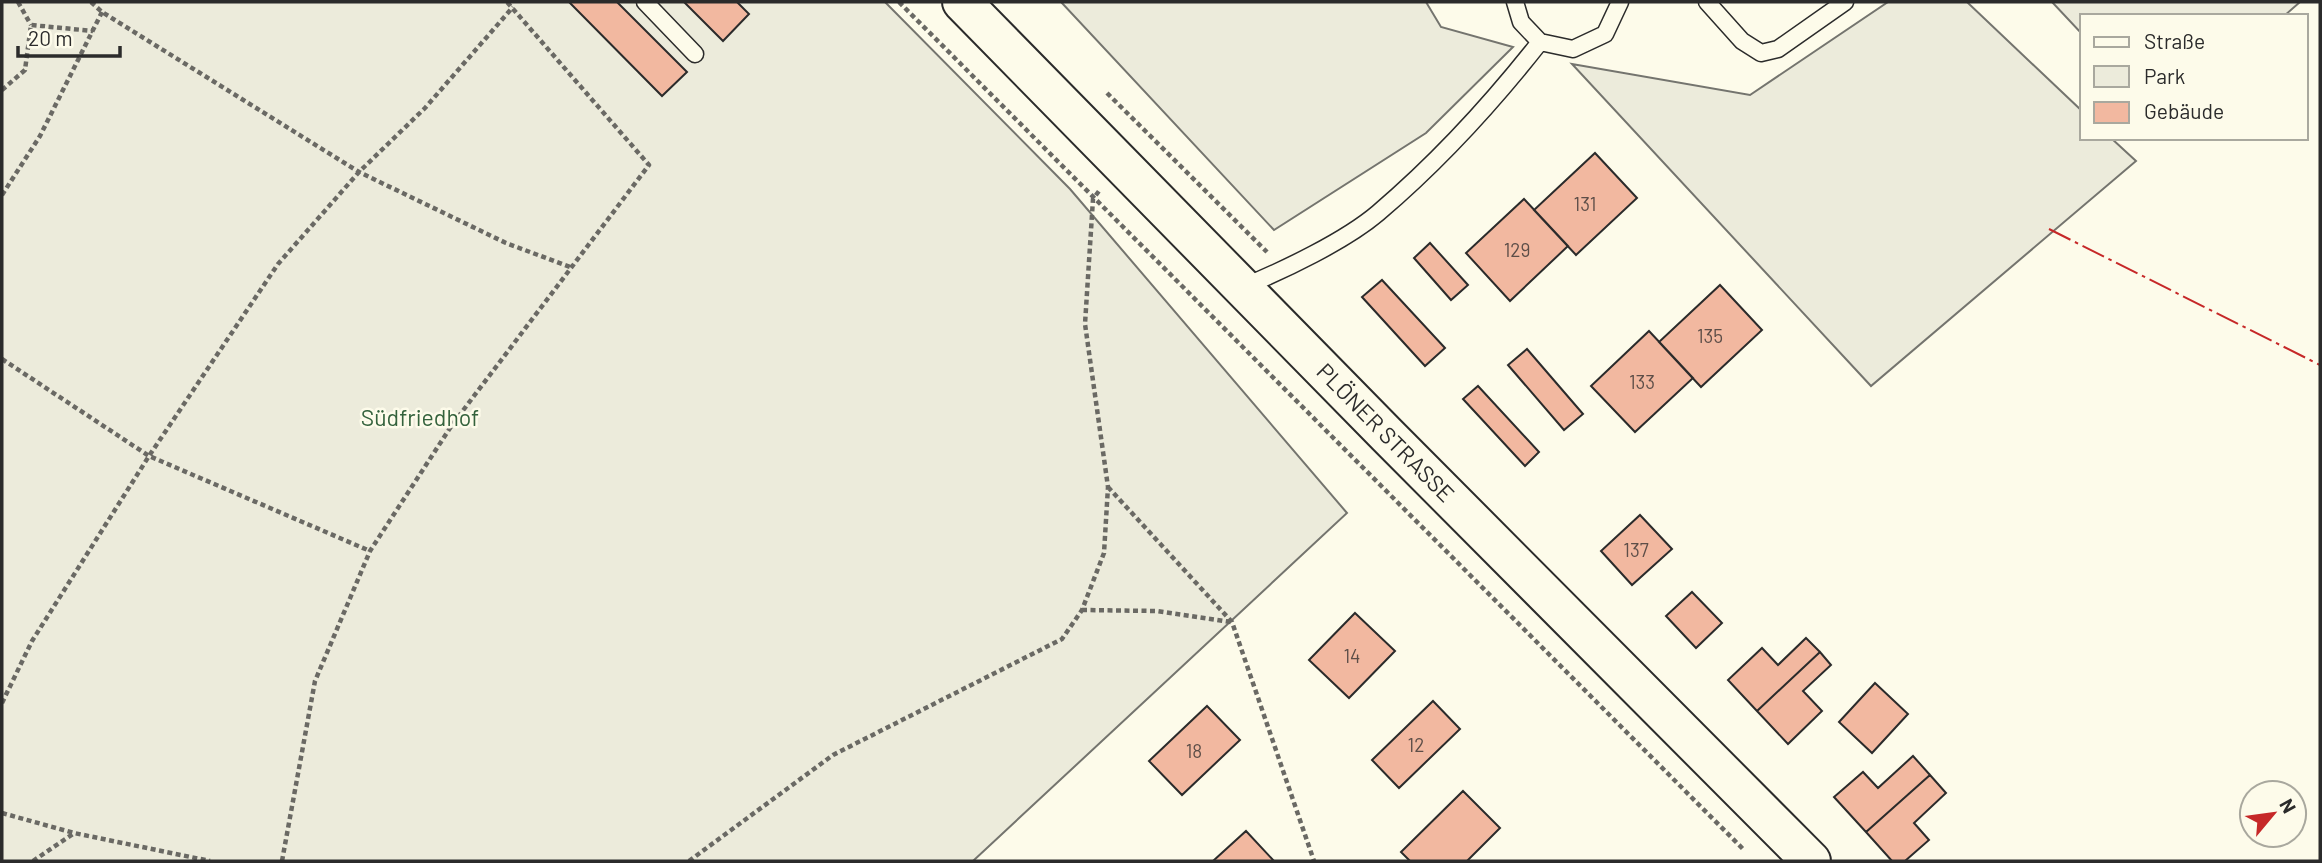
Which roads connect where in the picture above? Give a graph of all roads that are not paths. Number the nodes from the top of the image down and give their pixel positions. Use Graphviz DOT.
graph roads {
  1 [pos="645,2"];
  2 [pos="962,2"];
  3 [pos="1516,2"];
  4 [pos="1620,2"];
  5 [pos="1707,2"];
  6 [pos="1844,2"];
  7 [pos="1540,42"];
  8 [pos="695,54"];
  9 [pos="1243,287"];
  10 [pos="1811,861"];
  1 -- 8 [label="lane"];
  2 -- 9 [label="main road, PLÖNER STRASSE"];
  3 -- 7 [label="lane"];
  4 -- 7 [label="lane"];
  5 -- 6 [label="lane"];
  7 -- 9 [label="lane"];
  9 -- 10 [label="main road, PLÖNER STRASSE"];
}
